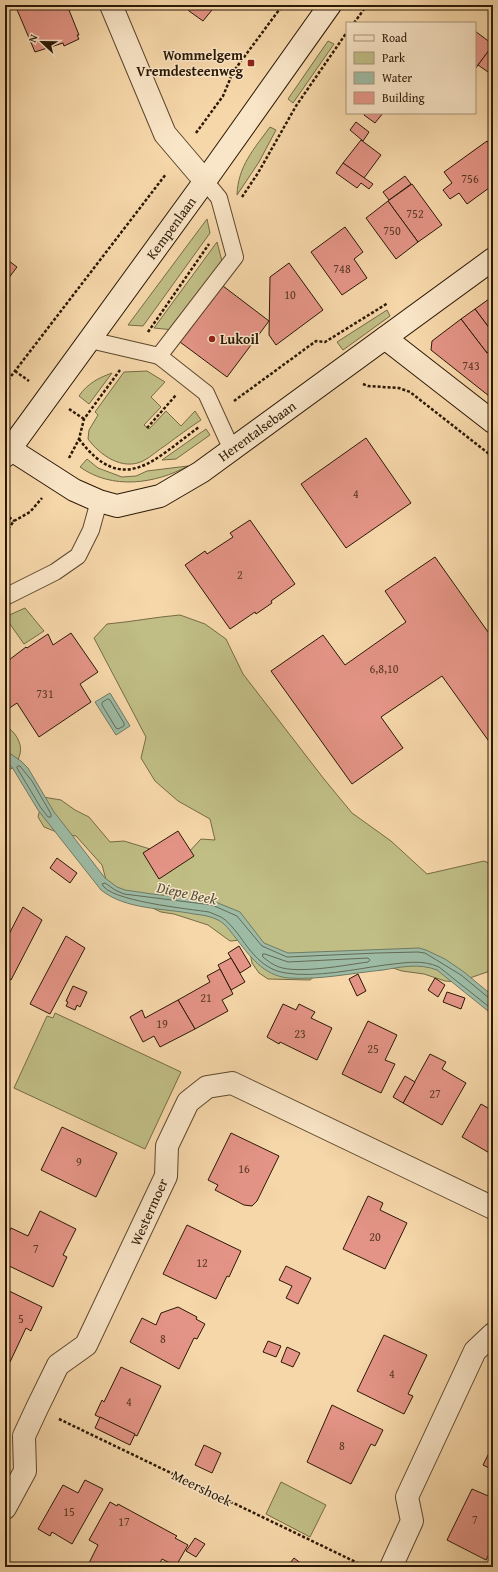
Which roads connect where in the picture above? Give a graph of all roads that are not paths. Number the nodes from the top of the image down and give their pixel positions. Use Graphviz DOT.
graph roads {
  1 [pos="111,5"];
  2 [pos="330,5"];
  3 [pos="205,181"];
  4 [pos="493,259"];
  5 [pos="385,338"];
  6 [pos="90,340"];
  7 [pos="159,356"];
  8 [pos="493,422"];
  9 [pos="232,450"];
  10 [pos="7,453"];
  11 [pos="99,502"];
  12 [pos="5,597"];
  13 [pos="493,1208"];
  14 [pos="493,1334"];
  15 [pos="5,1508"];
  16 [pos="391,1567"];
  1 -- 3 [label="street"];
  2 -- 3 [label="street, Kempenlaan"];
  3 -- 6 [label="street, Kempenlaan"];
  3 -- 7 [label="lane"];
  4 -- 5 [label="street, Herentalsebaan"];
  5 -- 8 [label="street"];
  5 -- 9 [label="street, Herentalsebaan"];
  6 -- 7 [label="lane"];
  6 -- 10 [label="street, Kempenlaan"];
  7 -- 9 [label="lane"];
  9 -- 11 [label="street, Herentalsebaan"];
  10 -- 11 [label="street, Herentalsebaan"];
  11 -- 12 [label="lane"];
  13 -- 15 [label="street, Westermoer"];
  14 -- 16 [label="street"];
}
